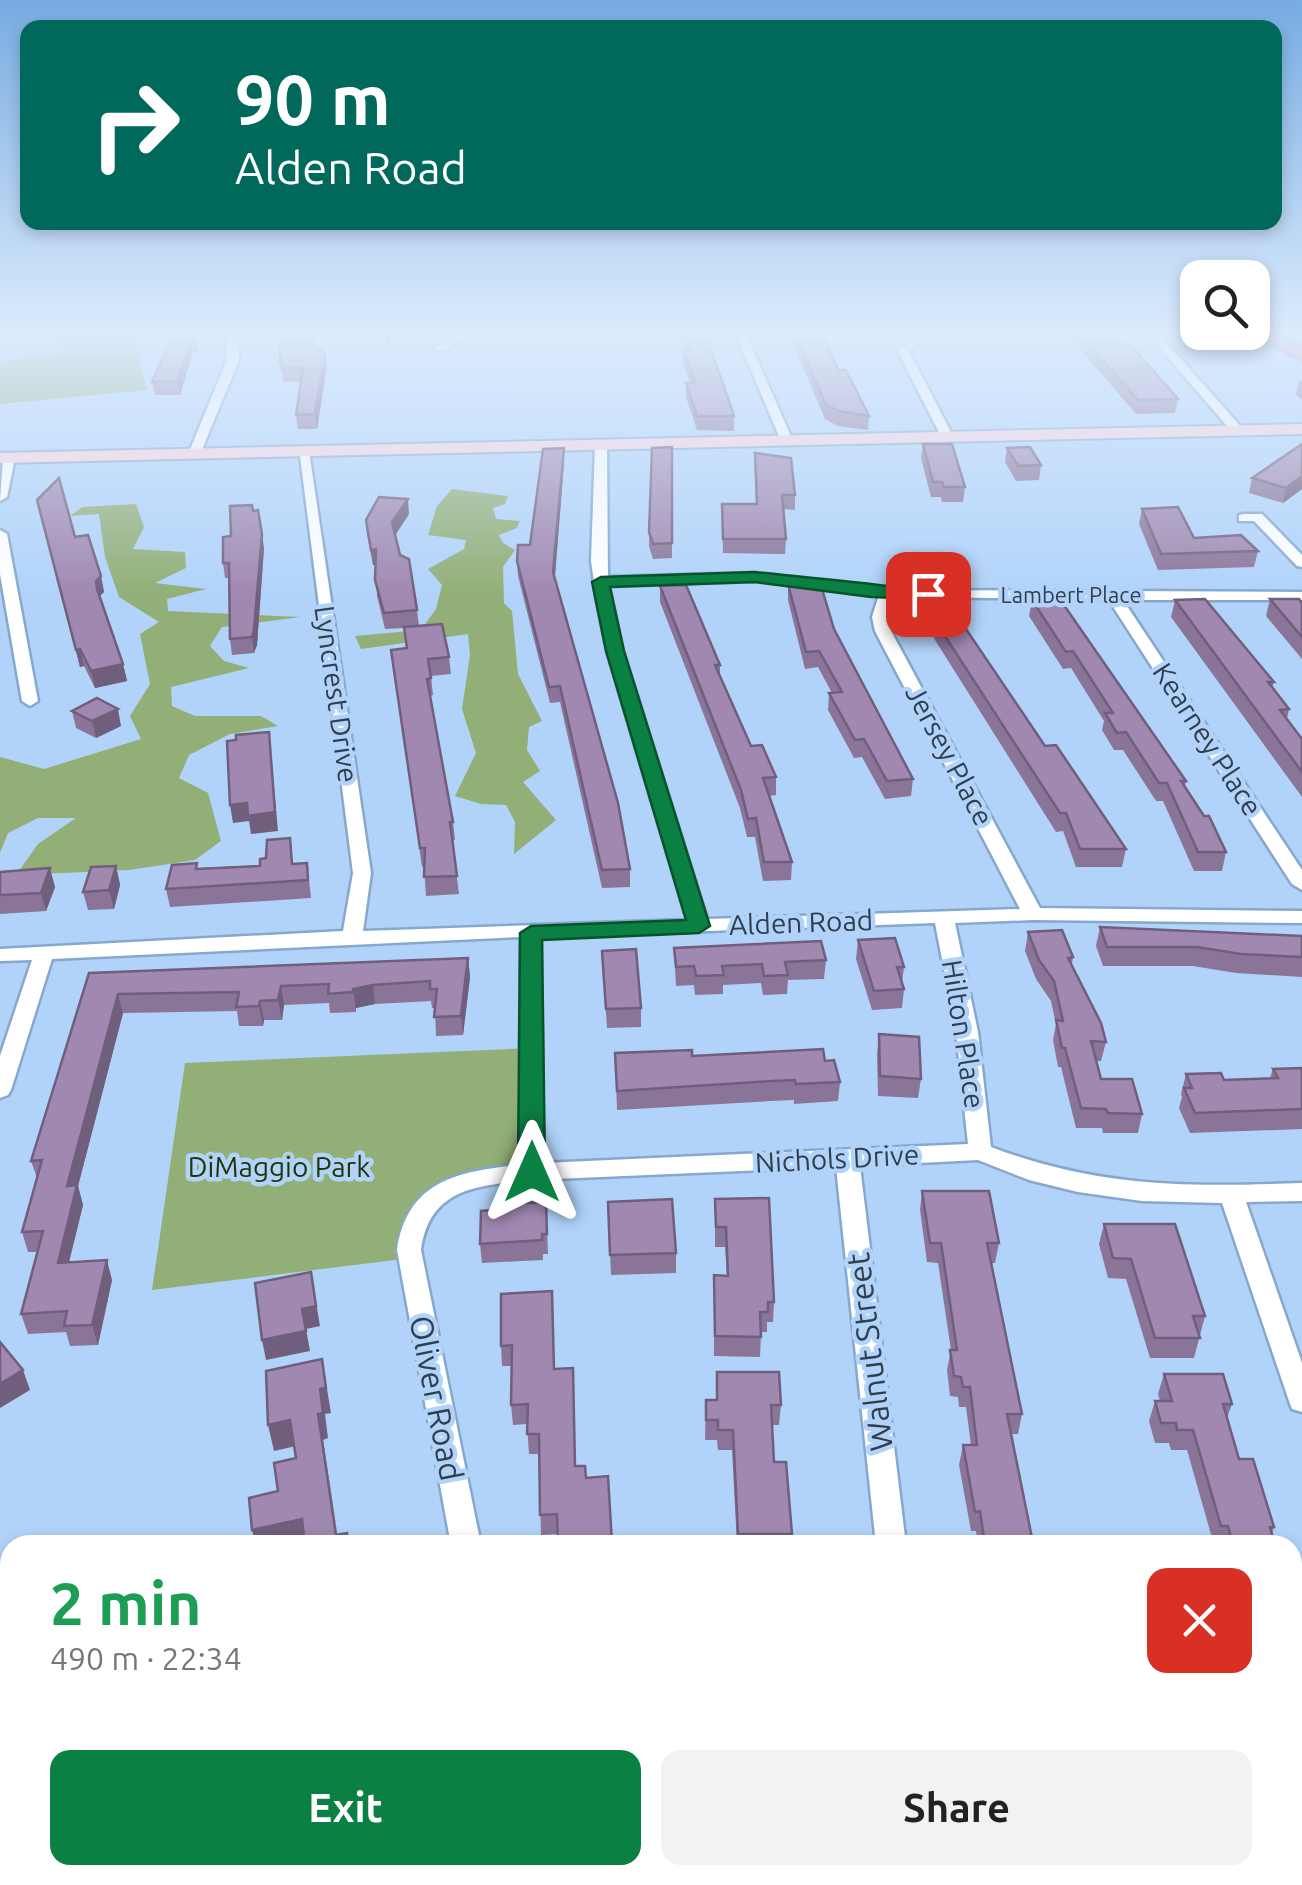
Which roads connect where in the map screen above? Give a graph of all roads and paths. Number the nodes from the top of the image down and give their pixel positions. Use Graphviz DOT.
graph roads {
  1 [pos="208,420"];
  2 [pos="777,420"];
  3 [pos="939,420"];
  4 [pos="1228,420"];
  5 [pos="1302,430"];
  6 [pos="1238,431"];
  7 [pos="948,438"];
  8 [pos="786,441"];
  9 [pos="601,446"];
  10 [pos="303,450"];
  11 [pos="195,452"];
  12 [pos="5,458"];
  13 [pos="0,497"];
  14 [pos="1244,518"];
  15 [pos="0,534"];
  16 [pos="1302,563"];
  17 [pos="601,582"];
  18 [pos="887,593"];
  19 [pos="1113,595"];
  20 [pos="1302,596"];
  21 [pos="30,701"];
  22 [pos="1302,884"];
  23 [pos="1032,914"];
  24 [pos="944,917"];
  25 [pos="1302,917"];
  26 [pos="699,926"];
  27 [pos="531,933"];
  28 [pos="352,937"];
  29 [pos="44,952"];
  30 [pos="0,955"];
  31 [pos="0,1090"];
  32 [pos="980,1152"];
  33 [pos="847,1158"];
  34 [pos="532,1172"];
  35 [pos="1302,1192"];
  36 [pos="1231,1194"];
  37 [pos="409,1250"];
  38 [pos="1302,1400"];
  39 [pos="464,1535"];
  40 [pos="890,1535"];
  1 -- 11 [label="street"];
  2 -- 8 [label="street"];
  3 -- 7 [label="street"];
  4 -- 6 [label="street"];
  5 -- 6 [label="main road"];
  6 -- 7 [label="main road"];
  7 -- 8 [label="main road"];
  8 -- 9 [label="main road"];
  9 -- 10 [label="main road"];
  9 -- 17 [label="street"];
  10 -- 11 [label="main road"];
  10 -- 28 [label="street, Lyncrest Drive"];
  11 -- 12 [label="main road"];
  12 -- 13 [label="street"];
  14 -- 16 [label="street"];
  15 -- 21 [label="street"];
  17 -- 18 [label="street, Lambert Place"];
  17 -- 26 [label="street"];
  18 -- 19 [label="street, Lambert Place"];
  18 -- 23 [label="street, Jersey Place"];
  19 -- 20 [label="street, Lambert Place"];
  19 -- 22 [label="street, Kearney Place"];
  23 -- 24 [label="street, Alden Road"];
  23 -- 25 [label="street, Alden Road"];
  24 -- 26 [label="street, Alden Road"];
  24 -- 32 [label="street, Hilton Place"];
  26 -- 27 [label="street, Alden Road"];
  27 -- 28 [label="street, Alden Road"];
  27 -- 34 [label="street"];
  28 -- 29 [label="street, Alden Road"];
  29 -- 30 [label="street, Alden Road"];
  29 -- 31 [label="street"];
  32 -- 33 [label="street, Nichols Drive"];
  32 -- 36 [label="street, Nichols Drive"];
  33 -- 34 [label="street, Nichols Drive"];
  33 -- 40 [label="street, Walnut Street"];
  34 -- 37 [label="street, Nichols Drive"];
  35 -- 36 [label="street, Nichols Drive"];
  36 -- 38 [label="street"];
  37 -- 39 [label="street, Oliver Road"];
}
